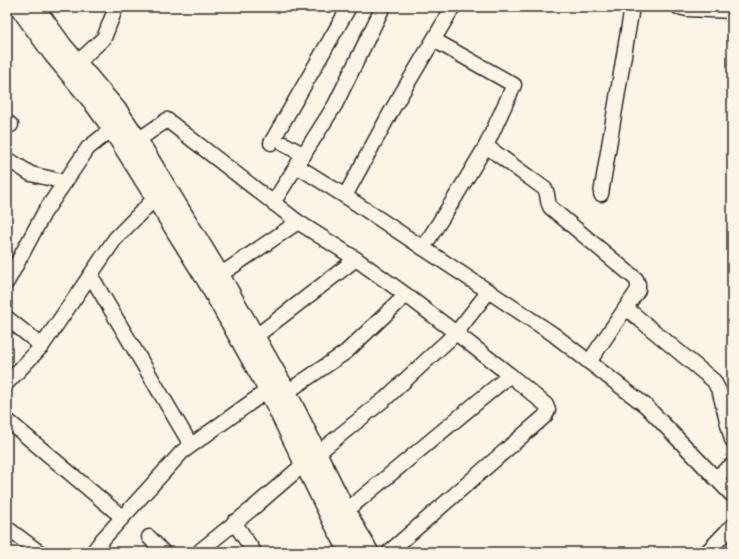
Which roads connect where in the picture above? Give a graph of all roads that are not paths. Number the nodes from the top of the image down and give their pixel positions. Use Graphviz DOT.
graph roads {
  1 [pos="19,7"];
  2 [pos="34,7"];
  3 [pos="116,7"];
  4 [pos="349,7"];
  5 [pos="383,7"];
  6 [pos="454,7"];
  7 [pos="632,7"];
  8 [pos="678,7"];
  9 [pos="732,11"];
  10 [pos="434,40"];
  11 [pos="76,63"];
  12 [pos="112,129"];
  13 [pos="138,140"];
  14 [pos="486,146"];
  15 [pos="300,160"];
  16 [pos="12,162"];
  17 [pos="66,182"];
  18 [pos="602,194"];
  19 [pos="345,196"];
  20 [pos="155,198"];
  21 [pos="273,203"];
  22 [pos="298,222"];
  23 [pos="423,248"];
  24 [pos="356,259"];
  25 [pos="220,275"];
  26 [pos="91,276"];
  27 [pos="7,282"];
  28 [pos="489,291"];
  29 [pos="406,295"];
  30 [pos="626,308"];
  31 [pos="7,318"];
  32 [pos="456,333"];
  33 [pos="255,337"];
  34 [pos="42,346"];
  35 [pos="589,362"];
  36 [pos="510,375"];
  37 [pos="7,383"];
  38 [pos="268,390"];
  39 [pos="287,392"];
  40 [pos="7,420"];
  41 [pos="732,440"];
  42 [pos="191,445"];
  43 [pos="318,452"];
  44 [pos="304,464"];
  45 [pos="732,465"];
  46 [pos="715,478"];
  47 [pos="732,496"];
  48 [pos="346,511"];
  49 [pos="122,517"];
  50 [pos="234,522"];
  51 [pos="732,526"];
  52 [pos="7,528"];
  53 [pos="149,537"];
  54 [pos="201,550"];
  55 [pos="39,552"];
  56 [pos="93,552"];
  57 [pos="163,552"];
  58 [pos="254,552"];
  59 [pos="349,552"];
  60 [pos="369,552"];
  61 [pos="389,552"];
  62 [pos="707,552"];
  1 -- 12 [label="street"];
  2 -- 11 [label="street"];
  3 -- 11 [label="street"];
  4 -- 15 [label="street"];
  5 -- 15 [label="street"];
  6 -- 10 [label="street"];
  7 -- 18 [label="street"];
  8 -- 9 [label="street"];
  10 -- 14 [label="street"];
  10 -- 19 [label="street"];
  11 -- 13 [label="street"];
  12 -- 17 [label="street"];
  12 -- 20 [label="street"];
  13 -- 21 [label="street"];
  13 -- 25 [label="street"];
  14 -- 23 [label="street"];
  14 -- 30 [label="street"];
  15 -- 19 [label="street"];
  15 -- 21 [label="street"];
  16 -- 17 [label="street"];
  17 -- 27 [label="street"];
  19 -- 23 [label="street"];
  20 -- 26 [label="street"];
  20 -- 38 [label="street"];
  21 -- 22 [label="street"];
  22 -- 24 [label="street"];
  22 -- 25 [label="street"];
  23 -- 28 [label="street"];
  24 -- 29 [label="street"];
  24 -- 33 [label="street"];
  25 -- 33 [label="street"];
  26 -- 34 [label="street"];
  26 -- 42 [label="street"];
  28 -- 32 [label="street"];
  28 -- 35 [label="street"];
  29 -- 32 [label="street"];
  29 -- 39 [label="street"];
  30 -- 35 [label="street"];
  30 -- 41 [label="street"];
  31 -- 34 [label="street"];
  32 -- 36 [label="street"];
  32 -- 43 [label="street"];
  33 -- 39 [label="street"];
  34 -- 37 [label="street"];
  35 -- 46 [label="street"];
  36 -- 48 [label="street"];
  36 -- 61 [label="street"];
  38 -- 42 [label="street"];
  38 -- 44 [label="street"];
  39 -- 43 [label="street"];
  40 -- 49 [label="street"];
  42 -- 49 [label="street"];
  43 -- 48 [label="street"];
  44 -- 50 [label="street"];
  44 -- 59 [label="street"];
  45 -- 46 [label="street"];
  46 -- 47 [label="street"];
  48 -- 60 [label="street"];
  49 -- 56 [label="street"];
  50 -- 54 [label="street"];
  50 -- 58 [label="street"];
  51 -- 62 [label="street"];
  52 -- 55 [label="street"];
  53 -- 57 [label="street"];
}
